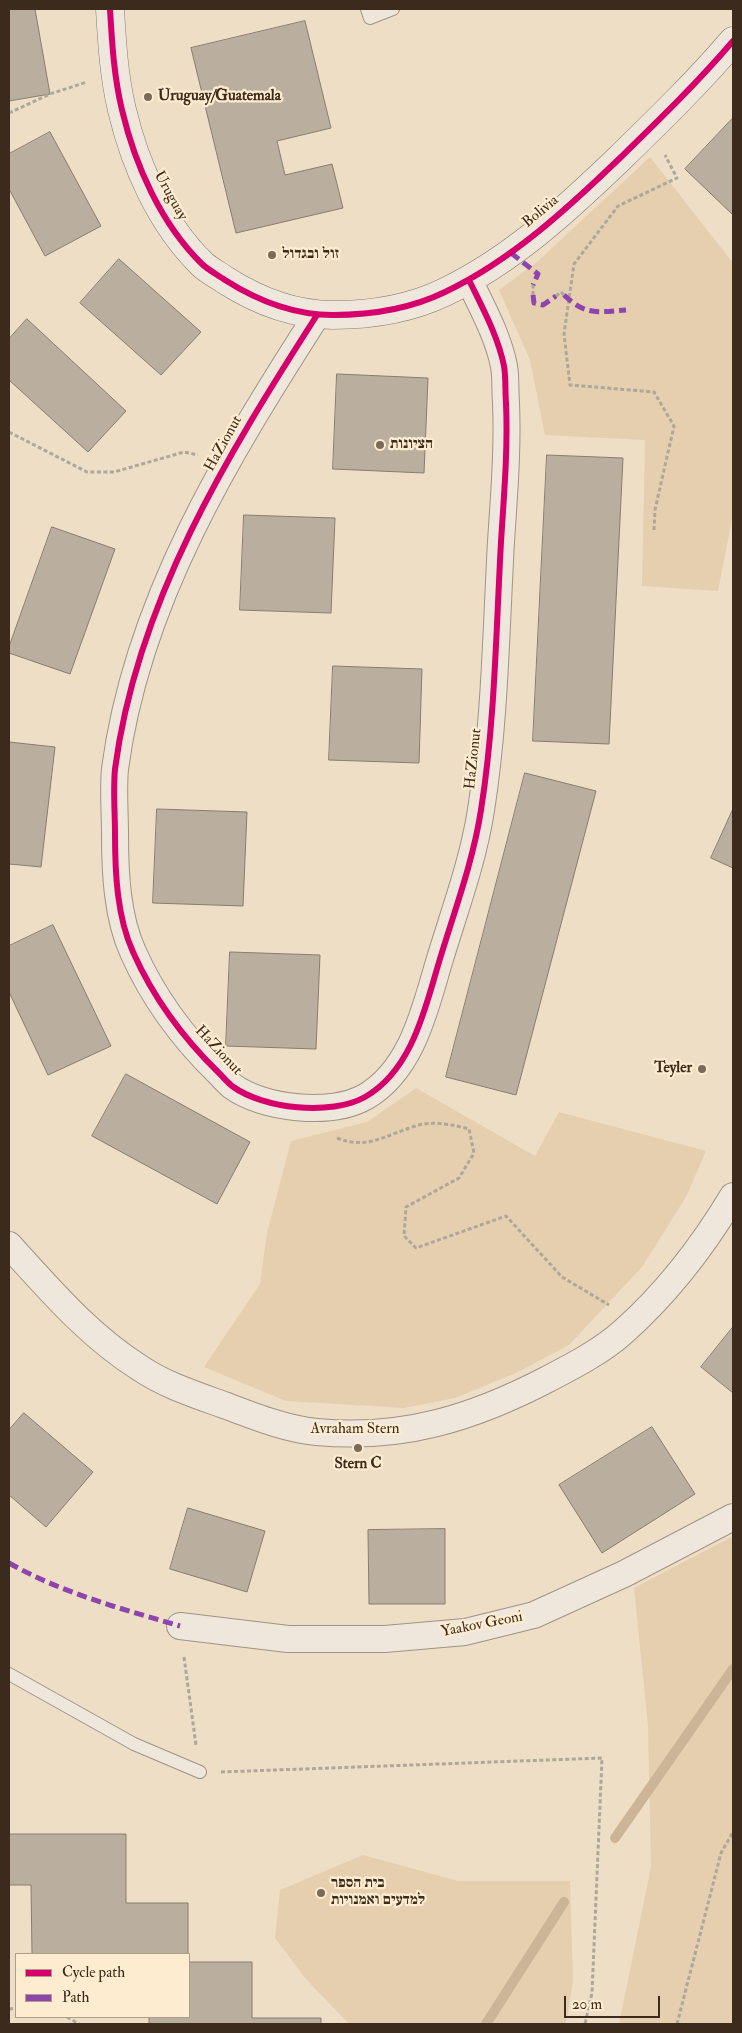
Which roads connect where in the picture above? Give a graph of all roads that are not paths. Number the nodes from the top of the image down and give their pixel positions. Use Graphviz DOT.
graph roads {
  1 [pos="110,9"];
  2 [pos="367,9"];
  3 [pos="393,9"];
  4 [pos="733,41"];
  5 [pos="469,280"];
  6 [pos="317,315"];
  7 [pos="733,1196"];
  8 [pos="9,1245"];
  9 [pos="733,1517"];
  10 [pos="180,1626"];
  11 [pos="9,1674"];
  12 [pos="200,1772"];
  1 -- 6 [label="street, Uruguay"];
  2 -- 3 [label="lane"];
  4 -- 5 [label="street, Bolivia"];
  5 -- 6 [label="street, Bolivia"];
  5 -- 6 [label="street, HaZionut"];
  7 -- 8 [label="street, Avraham Stern"];
  9 -- 10 [label="street, Yaakov Geoni"];
  11 -- 12 [label="lane"];
}
